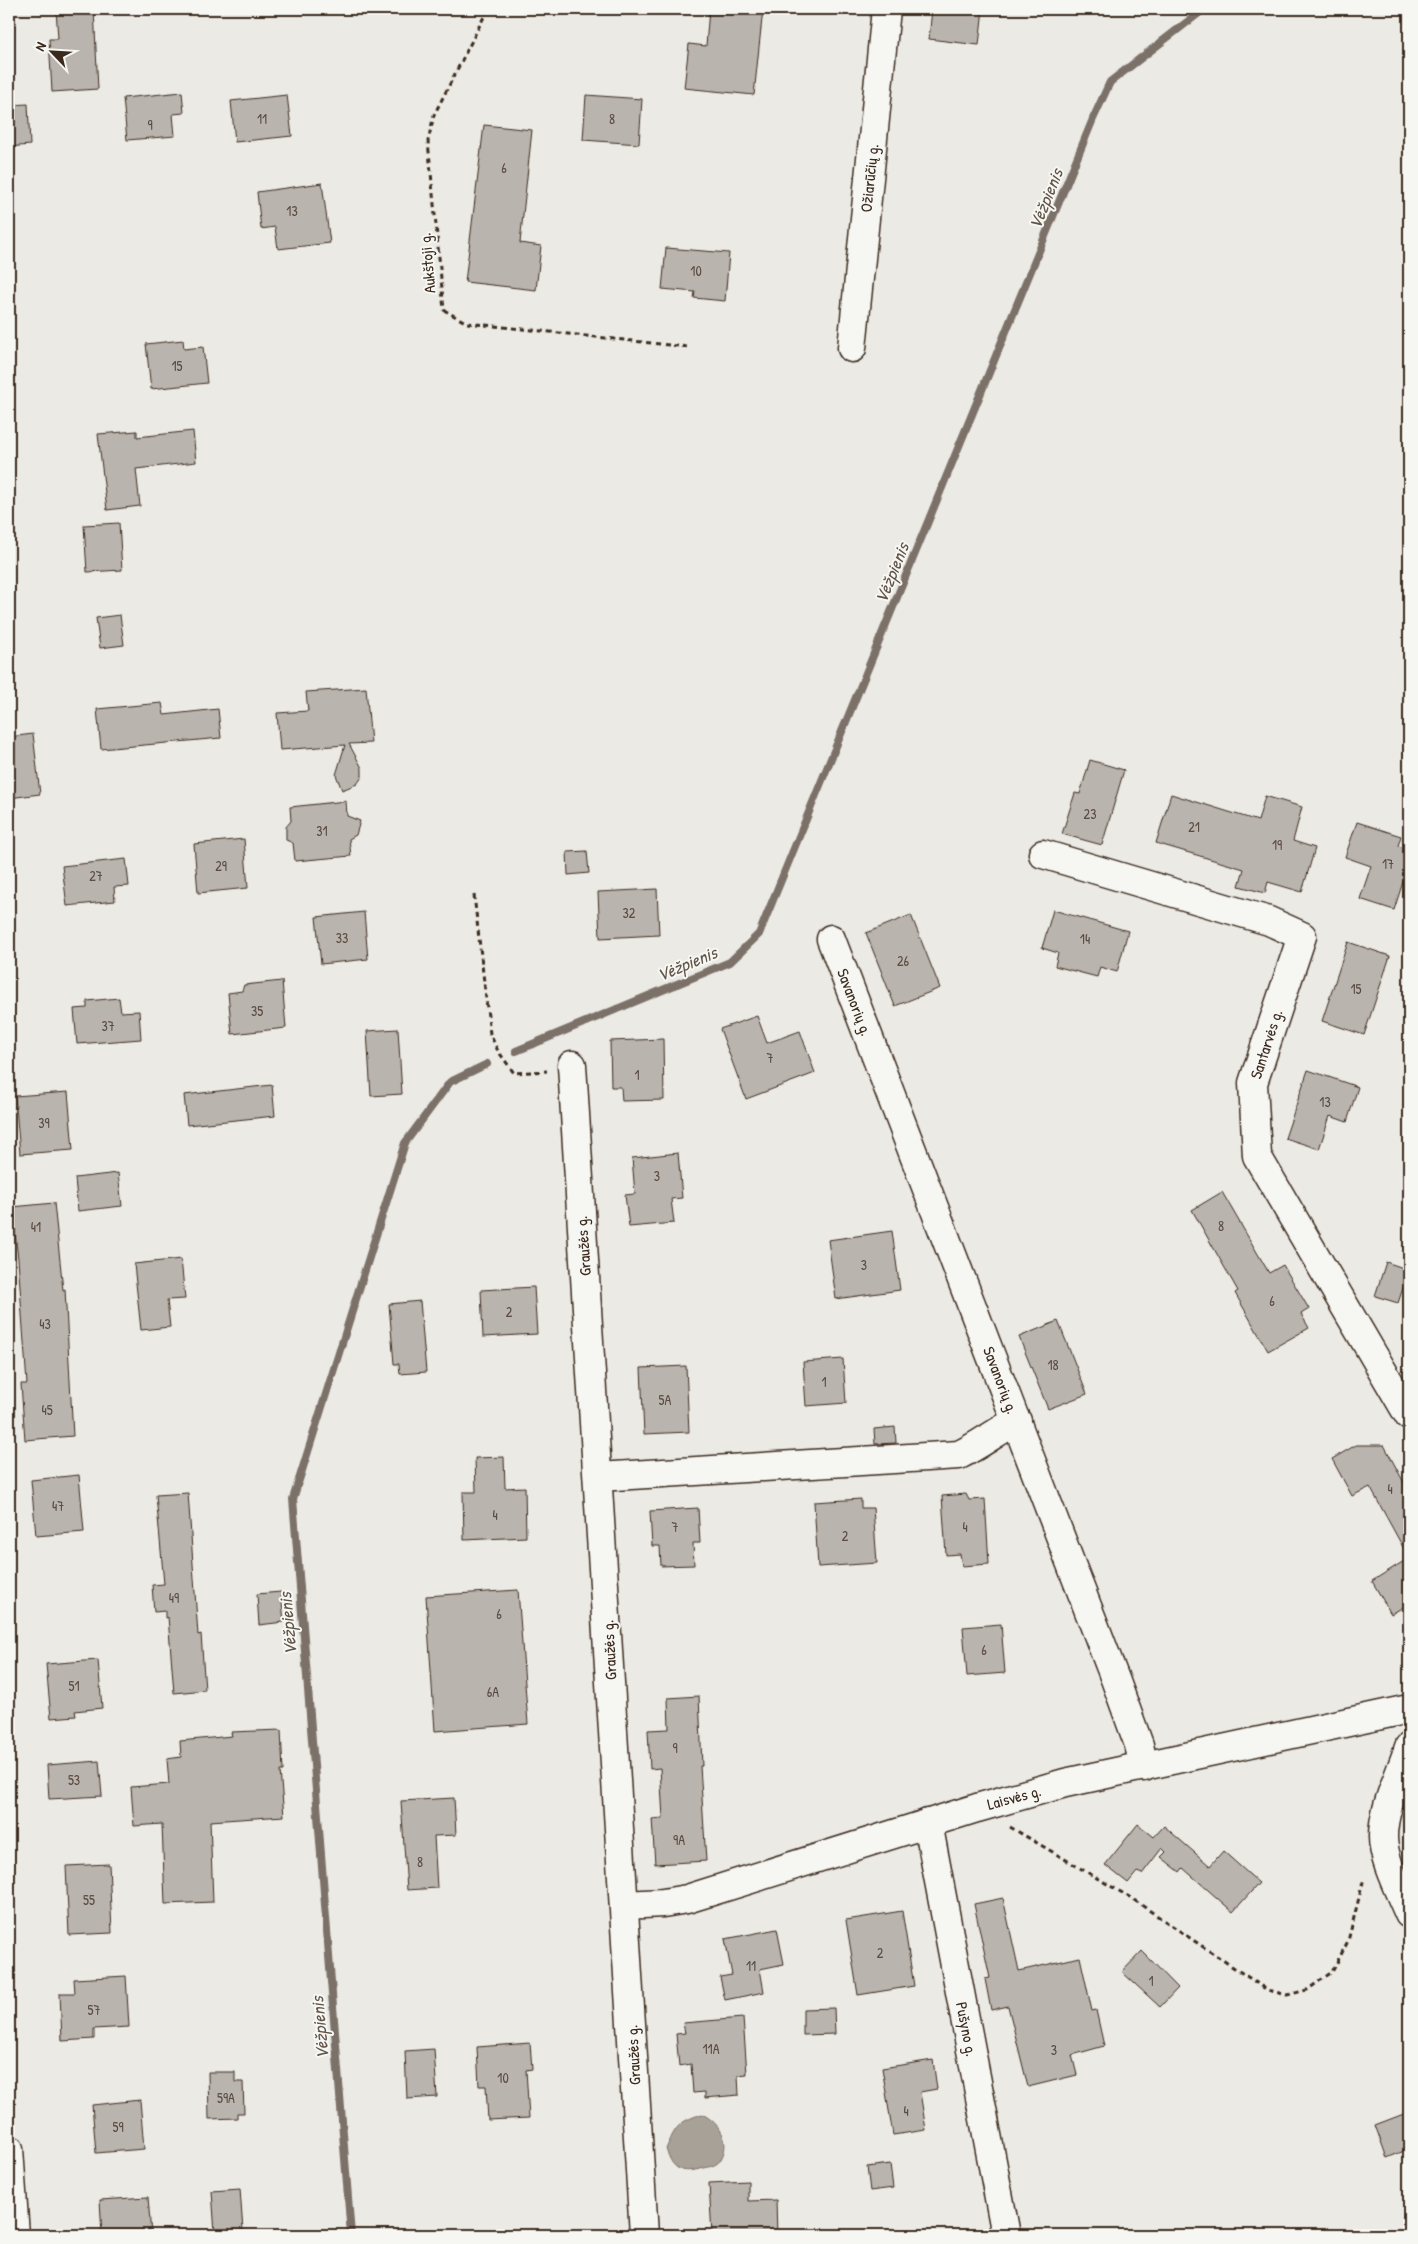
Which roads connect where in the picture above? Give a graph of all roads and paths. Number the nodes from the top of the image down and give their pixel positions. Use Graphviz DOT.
graph roads {
  1 [pos="488,9"];
  2 [pos="886,9"];
  3 [pos="688,347"];
  4 [pos="852,348"];
  5 [pos="1043,854"];
  6 [pos="474,895"];
  7 [pos="831,939"];
  8 [pos="572,1066"];
  9 [pos="1409,1416"];
  10 [pos="1017,1421"];
  11 [pos="598,1477"];
  12 [pos="1409,1709"];
  13 [pos="1409,1747"];
  14 [pos="1144,1767"];
  15 [pos="977,1808"];
  16 [pos="928,1822"];
  17 [pos="1364,1876"];
  18 [pos="624,1905"];
  19 [pos="1409,1914"];
  20 [pos="9,2149"];
  21 [pos="15,2235"];
  22 [pos="644,2235"];
  23 [pos="1006,2235"];
  1 -- 3 [label="path, Aukštoji g."];
  2 -- 4 [label="street, Ožiarūčių g."];
  5 -- 9 [label="street, Santarvės g."];
  6 -- 8 [label="path"];
  7 -- 10 [label="street, Savanorių g."];
  8 -- 11 [label="street, Graužės g."];
  10 -- 11 [label="street, Savanorių g."];
  10 -- 14 [label="street"];
  11 -- 18 [label="street, Graužės g."];
  12 -- 14 [label="street, Laisvės g."];
  13 -- 19 [label="street"];
  14 -- 15 [label="street, Laisvės g."];
  15 -- 16 [label="street, Laisvės g."];
  15 -- 17 [label="path"];
  16 -- 18 [label="street, Laisvės g."];
  16 -- 23 [label="street, Pušyno g."];
  18 -- 22 [label="street, Graužės g."];
  20 -- 21 [label="street"];
}
